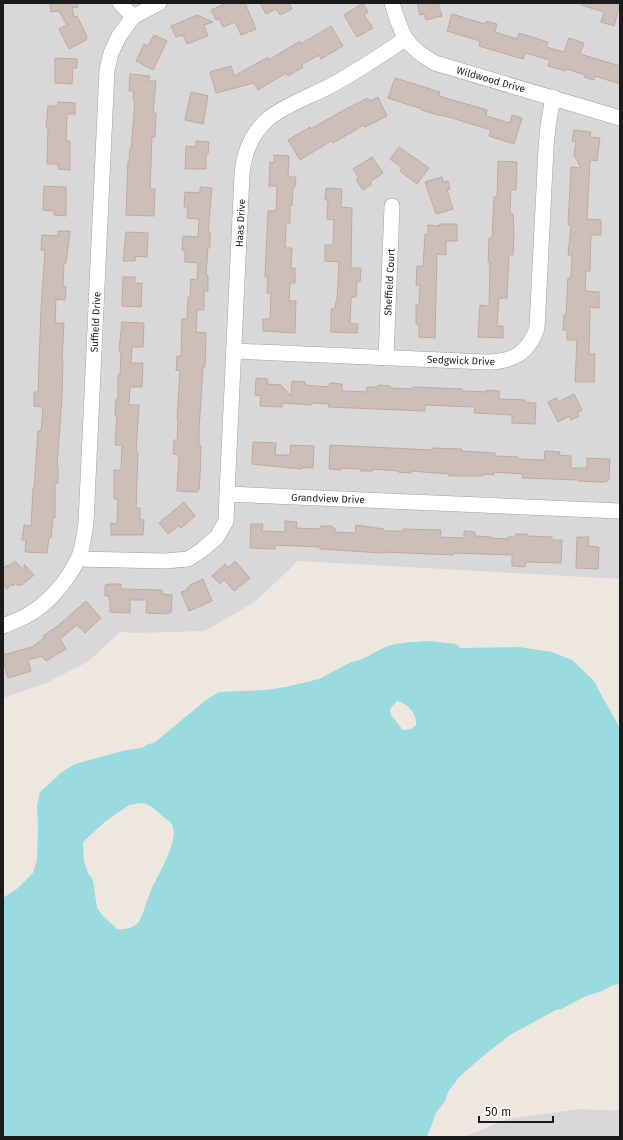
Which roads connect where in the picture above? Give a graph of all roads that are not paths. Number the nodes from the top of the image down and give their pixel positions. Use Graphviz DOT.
graph roads {
  1 [pos="120,3"];
  2 [pos="159,3"];
  3 [pos="392,3"];
  4 [pos="133,17"];
  5 [pos="405,39"];
  6 [pos="553,98"];
  7 [pos="620,118"];
  8 [pos="392,206"];
  9 [pos="234,351"];
  10 [pos="386,358"];
  11 [pos="228,494"];
  12 [pos="620,511"];
  13 [pos="78,559"];
  14 [pos="3,626"];
  1 -- 4 [label="street"];
  2 -- 4 [label="street, Suffield Drive"];
  3 -- 5 [label="street, Wildwood Drive"];
  4 -- 13 [label="street, Suffield Drive"];
  5 -- 6 [label="street, Wildwood Drive"];
  5 -- 9 [label="street, Haas Drive"];
  6 -- 7 [label="street, Wildwood Drive"];
  6 -- 10 [label="street, Sedgwick Drive"];
  8 -- 10 [label="street, Sheffield Court"];
  9 -- 10 [label="street, Sedgwick Drive"];
  9 -- 11 [label="street, Haas Drive"];
  11 -- 12 [label="street, Grandview Drive"];
  11 -- 13 [label="street"];
  13 -- 14 [label="street, Suffield Drive"];
}
